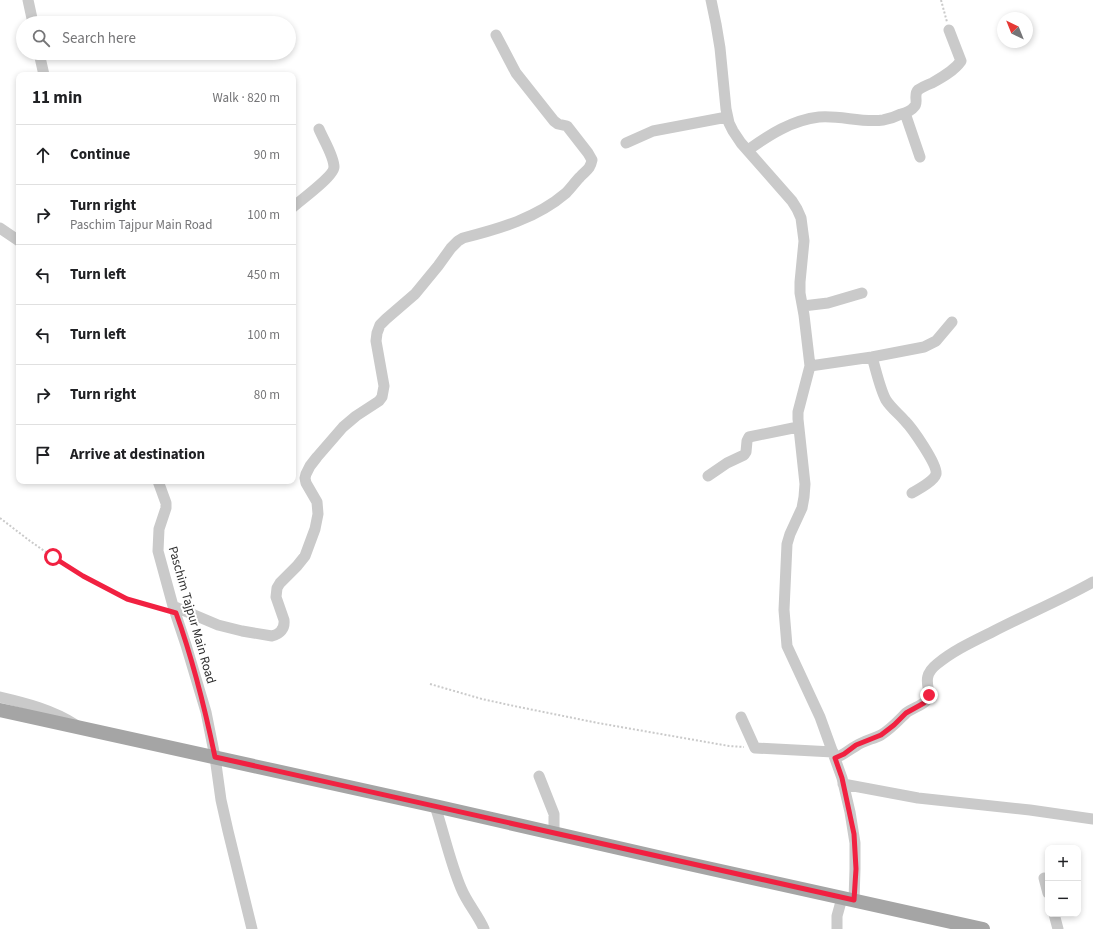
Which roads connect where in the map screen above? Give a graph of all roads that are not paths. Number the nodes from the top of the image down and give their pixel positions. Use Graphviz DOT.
graph roads {
  1 [pos="28,0"];
  2 [pos="710,0"];
  3 [pos="31,16"];
  4 [pos="949,30"];
  5 [pos="496,35"];
  6 [pos="41,60"];
  7 [pos="43,72"];
  8 [pos="905,113"];
  9 [pos="727,117"];
  10 [pos="319,129"];
  11 [pos="626,143"];
  12 [pos="748,150"];
  13 [pos="920,156"];
  14 [pos="296,205"];
  15 [pos="0,228"];
  16 [pos="16,239"];
  17 [pos="862,293"];
  18 [pos="803,306"];
  19 [pos="952,322"];
  20 [pos="872,357"];
  21 [pos="810,366"];
  22 [pos="798,427"];
  23 [pos="708,476"];
  24 [pos="159,484"];
  25 [pos="912,493"];
  26 [pos="1093,582"];
  27 [pos="174,610"];
  28 [pos="0,697"];
  29 [pos="0,710"];
  30 [pos="741,717"];
  31 [pos="81,728"];
  32 [pos="834,755"];
  33 [pos="215,757"];
  34 [pos="538,776"];
  35 [pos="843,784"];
  36 [pos="435,806"];
  37 [pos="1093,819"];
  38 [pos="554,834"];
  39 [pos="1044,878"];
  40 [pos="1045,882"];
  41 [pos="848,899"];
  42 [pos="1055,917"];
  43 [pos="252,929"];
  44 [pos="484,929"];
  45 [pos="837,929"];
  46 [pos="983,929"];
  47 [pos="1058,929"];
  1 -- 3 [label="street"];
  2 -- 9 [label="street"];
  4 -- 8 [label="street"];
  5 -- 27 [label="street"];
  6 -- 7 [label="street"];
  8 -- 12 [label="street"];
  8 -- 13 [label="street"];
  9 -- 11 [label="street"];
  9 -- 12 [label="street"];
  10 -- 14 [label="street"];
  12 -- 18 [label="street"];
  15 -- 16 [label="street"];
  17 -- 18 [label="street"];
  18 -- 21 [label="street"];
  19 -- 20 [label="street"];
  20 -- 21 [label="street"];
  20 -- 25 [label="street"];
  21 -- 22 [label="street"];
  22 -- 23 [label="street"];
  22 -- 32 [label="street"];
  24 -- 27 [label="street, Paschim Tajpur Main Road"];
  26 -- 32 [label="street"];
  27 -- 33 [label="street, Paschim Tajpur Main Road"];
  28 -- 31 [label="street"];
  29 -- 31 [label="main road"];
  30 -- 32 [label="street"];
  31 -- 33 [label="main road"];
  32 -- 35 [label="street"];
  33 -- 36 [label="main road"];
  33 -- 43 [label="street, Paschim Tajpur Main Road"];
  34 -- 38 [label="street"];
  35 -- 37 [label="street"];
  35 -- 41 [label="street"];
  36 -- 38 [label="main road"];
  36 -- 44 [label="street"];
  38 -- 41 [label="main road"];
  39 -- 40 [label="street"];
  41 -- 45 [label="street"];
  41 -- 46 [label="main road"];
  42 -- 47 [label="street"];
}
